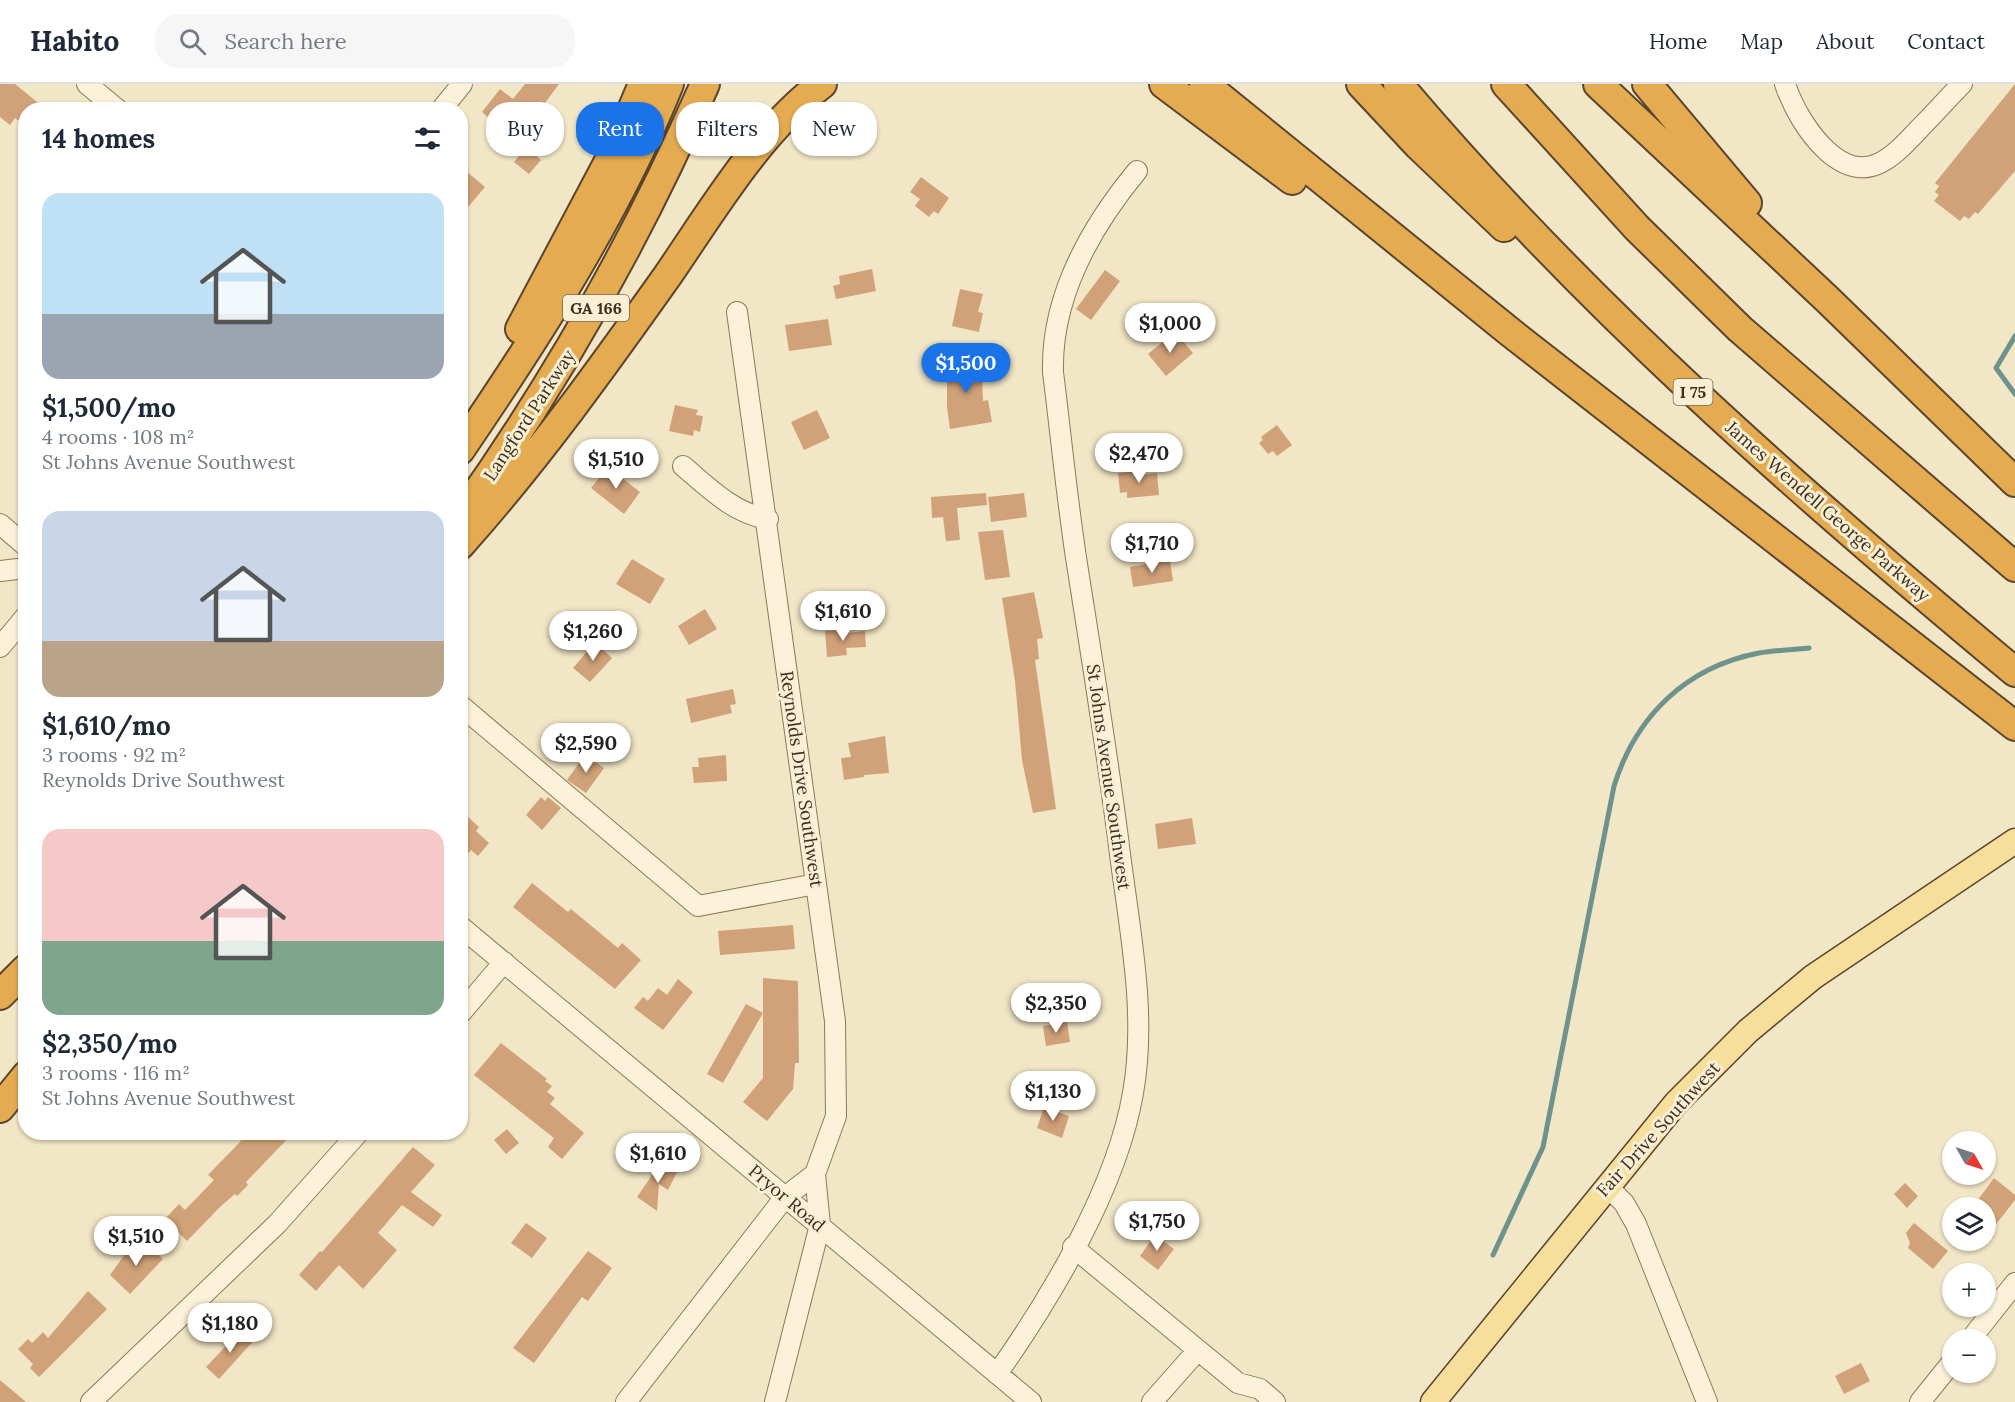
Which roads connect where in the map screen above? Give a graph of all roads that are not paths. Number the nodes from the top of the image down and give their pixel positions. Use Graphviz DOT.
graph roads {
  1 [pos="87,84"];
  2 [pos="462,84"];
  3 [pos="643,84"];
  4 [pos="669,84"];
  5 [pos="705,84"];
  6 [pos="822,84"];
  7 [pos="1164,84"];
  8 [pos="1204,84"];
  9 [pos="1362,84"];
  10 [pos="1398,84"];
  11 [pos="1506,84"];
  12 [pos="1598,84"];
  13 [pos="1647,84"];
  14 [pos="1785,84"];
  15 [pos="1962,84"];
  16 [pos="108,102"];
  17 [pos="447,102"];
  18 [pos="1137,171"];
  19 [pos="1827,299"];
  20 [pos="737,312"];
  21 [pos="1510,332"];
  22 [pos="1703,402"];
  23 [pos="468,431"];
  24 [pos="468,438"];
  25 [pos="683,466"];
  26 [pos="2015,482"];
  27 [pos="468,506"];
  28 [pos="768,519"];
  29 [pos="0,524"];
  30 [pos="468,536"];
  31 [pos="18,539"];
  32 [pos="2015,567"];
  33 [pos="18,569"];
  34 [pos="0,572"];
  35 [pos="18,626"];
  36 [pos="0,647"];
  37 [pos="2015,672"];
  38 [pos="468,712"];
  39 [pos="2015,726"];
  40 [pos="2015,841"];
  41 [pos="816,884"];
  42 [pos="468,933"];
  43 [pos="504,962"];
  44 [pos="18,977"];
  45 [pos="0,995"];
  46 [pos="468,1005"];
  47 [pos="18,1086"];
  48 [pos="0,1108"];
  49 [pos="351,1140"];
  50 [pos="816,1173"];
  51 [pos="1607,1186"];
  52 [pos="785,1197"];
  53 [pos="820,1225"];
  54 [pos="1074,1247"];
  55 [pos="2015,1283"];
  56 [pos="1979,1329"];
  57 [pos="1198,1350"];
  58 [pos="998,1374"];
  59 [pos="1942,1375"];
  60 [pos="91,1402"];
  61 [pos="626,1402"];
  62 [pos="775,1402"];
  63 [pos="1031,1402"];
  64 [pos="1152,1402"];
  65 [pos="1275,1402"];
  66 [pos="1433,1402"];
  67 [pos="1707,1402"];
  68 [pos="1920,1402"];
  1 -- 16 [label="street"];
  2 -- 17 [label="street"];
  3 -- 23 [label="highway"];
  4 -- 24 [label="highway, Langford Parkway / GA 166"];
  5 -- 27 [label="highway, Langford Parkway / GA 166"];
  6 -- 30 [label="highway"];
  7 -- 21 [label="highway"];
  8 -- 21 [label="highway"];
  9 -- 22 [label="highway"];
  10 -- 22 [label="highway, James Wendell George Parkway / I 75"];
  11 -- 32 [label="highway"];
  12 -- 19 [label="highway"];
  13 -- 19 [label="highway"];
  14 -- 15 [label="street"];
  18 -- 54 [label="street, St Johns Avenue Southwest"];
  19 -- 26 [label="highway"];
  20 -- 28 [label="street, Reynolds Drive Southwest"];
  21 -- 39 [label="highway"];
  22 -- 37 [label="highway, James Wendell George Parkway / I 75"];
  25 -- 28 [label="street"];
  28 -- 41 [label="street, Reynolds Drive Southwest"];
  29 -- 31 [label="street"];
  33 -- 34 [label="street"];
  35 -- 36 [label="street"];
  38 -- 41 [label="street"];
  40 -- 51 [label="main road, Fair Drive Southwest"];
  41 -- 50 [label="street, Reynolds Drive Southwest"];
  42 -- 43 [label="street, Pryor Road"];
  43 -- 46 [label="street"];
  43 -- 52 [label="street, Pryor Road"];
  44 -- 45 [label="highway"];
  47 -- 48 [label="highway"];
  49 -- 60 [label="street"];
  50 -- 52 [label="street"];
  50 -- 53 [label="street"];
  51 -- 66 [label="main road, Fair Drive Southwest"];
  51 -- 67 [label="street"];
  52 -- 53 [label="street, Pryor Road"];
  52 -- 61 [label="street"];
  53 -- 58 [label="street, Pryor Road"];
  53 -- 62 [label="street"];
  54 -- 57 [label="street"];
  54 -- 58 [label="street, St Johns Avenue Southwest"];
  55 -- 56 [label="street"];
  57 -- 64 [label="street"];
  57 -- 65 [label="street"];
  58 -- 63 [label="street, Pryor Road"];
  59 -- 68 [label="street"];
}
